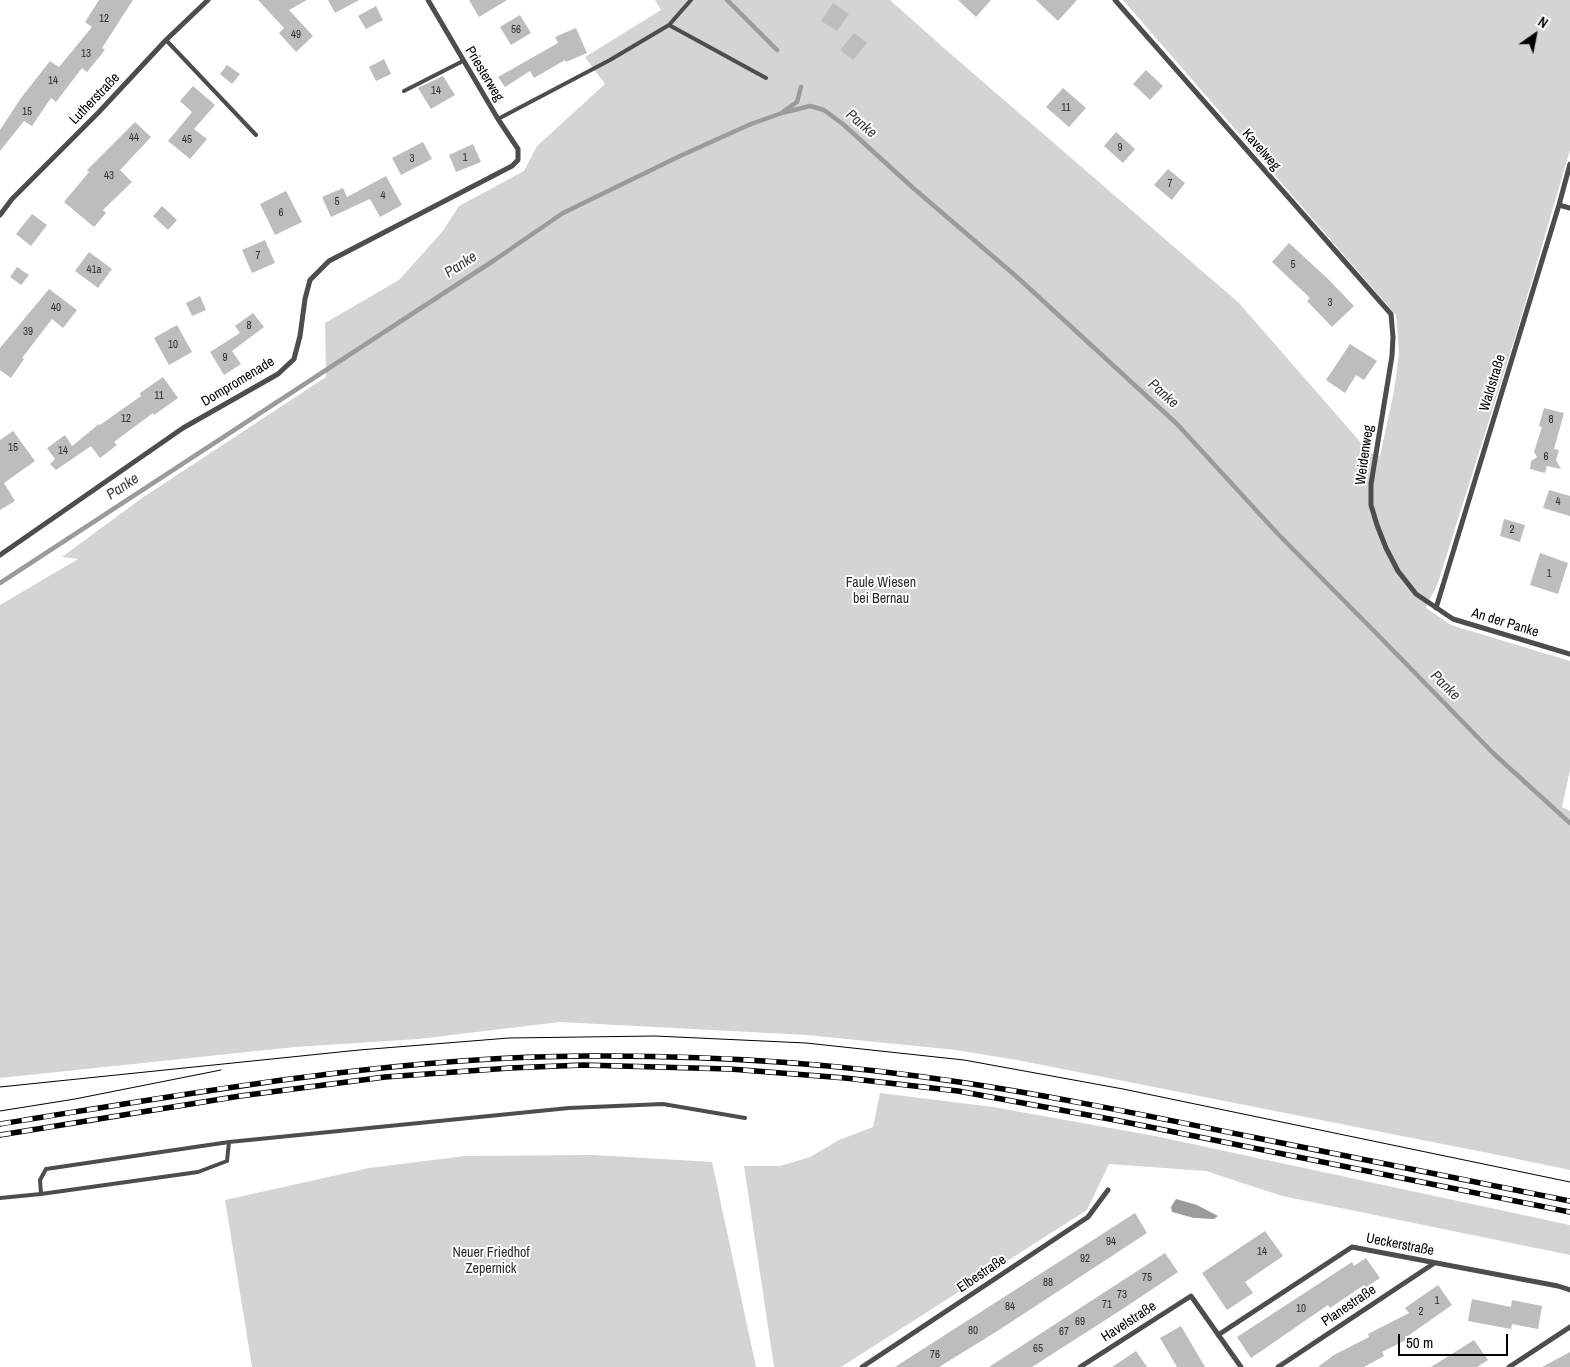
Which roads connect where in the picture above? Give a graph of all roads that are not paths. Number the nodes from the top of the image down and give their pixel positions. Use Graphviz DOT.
graph roads {
  1 [pos="208,0"];
  2 [pos="428,0"];
  3 [pos="691,0"];
  4 [pos="1115,0"];
  5 [pos="669,26"];
  6 [pos="166,40"];
  7 [pos="463,61"];
  8 [pos="766,78"];
  9 [pos="404,90"];
  10 [pos="498,119"];
  11 [pos="256,135"];
  12 [pos="518,160"];
  13 [pos="1570,164"];
  14 [pos="1559,206"];
  15 [pos="1570,208"];
  16 [pos="0,215"];
  17 [pos="1391,314"];
  18 [pos="0,555"];
  19 [pos="1436,608"];
  20 [pos="1570,654"];
  21 [pos="745,1118"];
  22 [pos="230,1142"];
  23 [pos="1108,1190"];
  24 [pos="41,1194"];
  25 [pos="0,1198"];
  26 [pos="1433,1264"];
  27 [pos="1570,1290"];
  28 [pos="1570,1327"];
  29 [pos="1218,1335"];
  30 [pos="862,1367"];
  31 [pos="1080,1367"];
  32 [pos="1241,1367"];
  33 [pos="1278,1367"];
  34 [pos="1509,1367"];
  1 -- 6 [label="street, Lutherstraße"];
  2 -- 7 [label="street, Priesterweg"];
  3 -- 5 [label="lane"];
  4 -- 17 [label="street, Kavelweg"];
  5 -- 8 [label="lane"];
  5 -- 10 [label="lane"];
  6 -- 11 [label="lane"];
  6 -- 16 [label="street, Lutherstraße"];
  7 -- 9 [label="lane"];
  7 -- 10 [label="street, Priesterweg"];
  10 -- 12 [label="street, Priesterweg"];
  12 -- 18 [label="street, Dompromenade"];
  13 -- 14 [label="street, Waldstraße"];
  14 -- 15 [label="street"];
  14 -- 19 [label="street, Waldstraße"];
  17 -- 19 [label="street, Weidenweg"];
  19 -- 20 [label="street, An der Panke"];
  21 -- 22 [label="lane"];
  22 -- 24 [label="lane"];
  22 -- 24 [label="lane"];
  23 -- 30 [label="street, Elbestraße"];
  24 -- 25 [label="lane"];
  26 -- 27 [label="street, Ueckerstraße"];
  26 -- 29 [label="street, Ueckerstraße"];
  26 -- 33 [label="street, Planestraße"];
  28 -- 34 [label="street"];
  29 -- 31 [label="street, Havelstraße"];
  29 -- 32 [label="street"];
}
